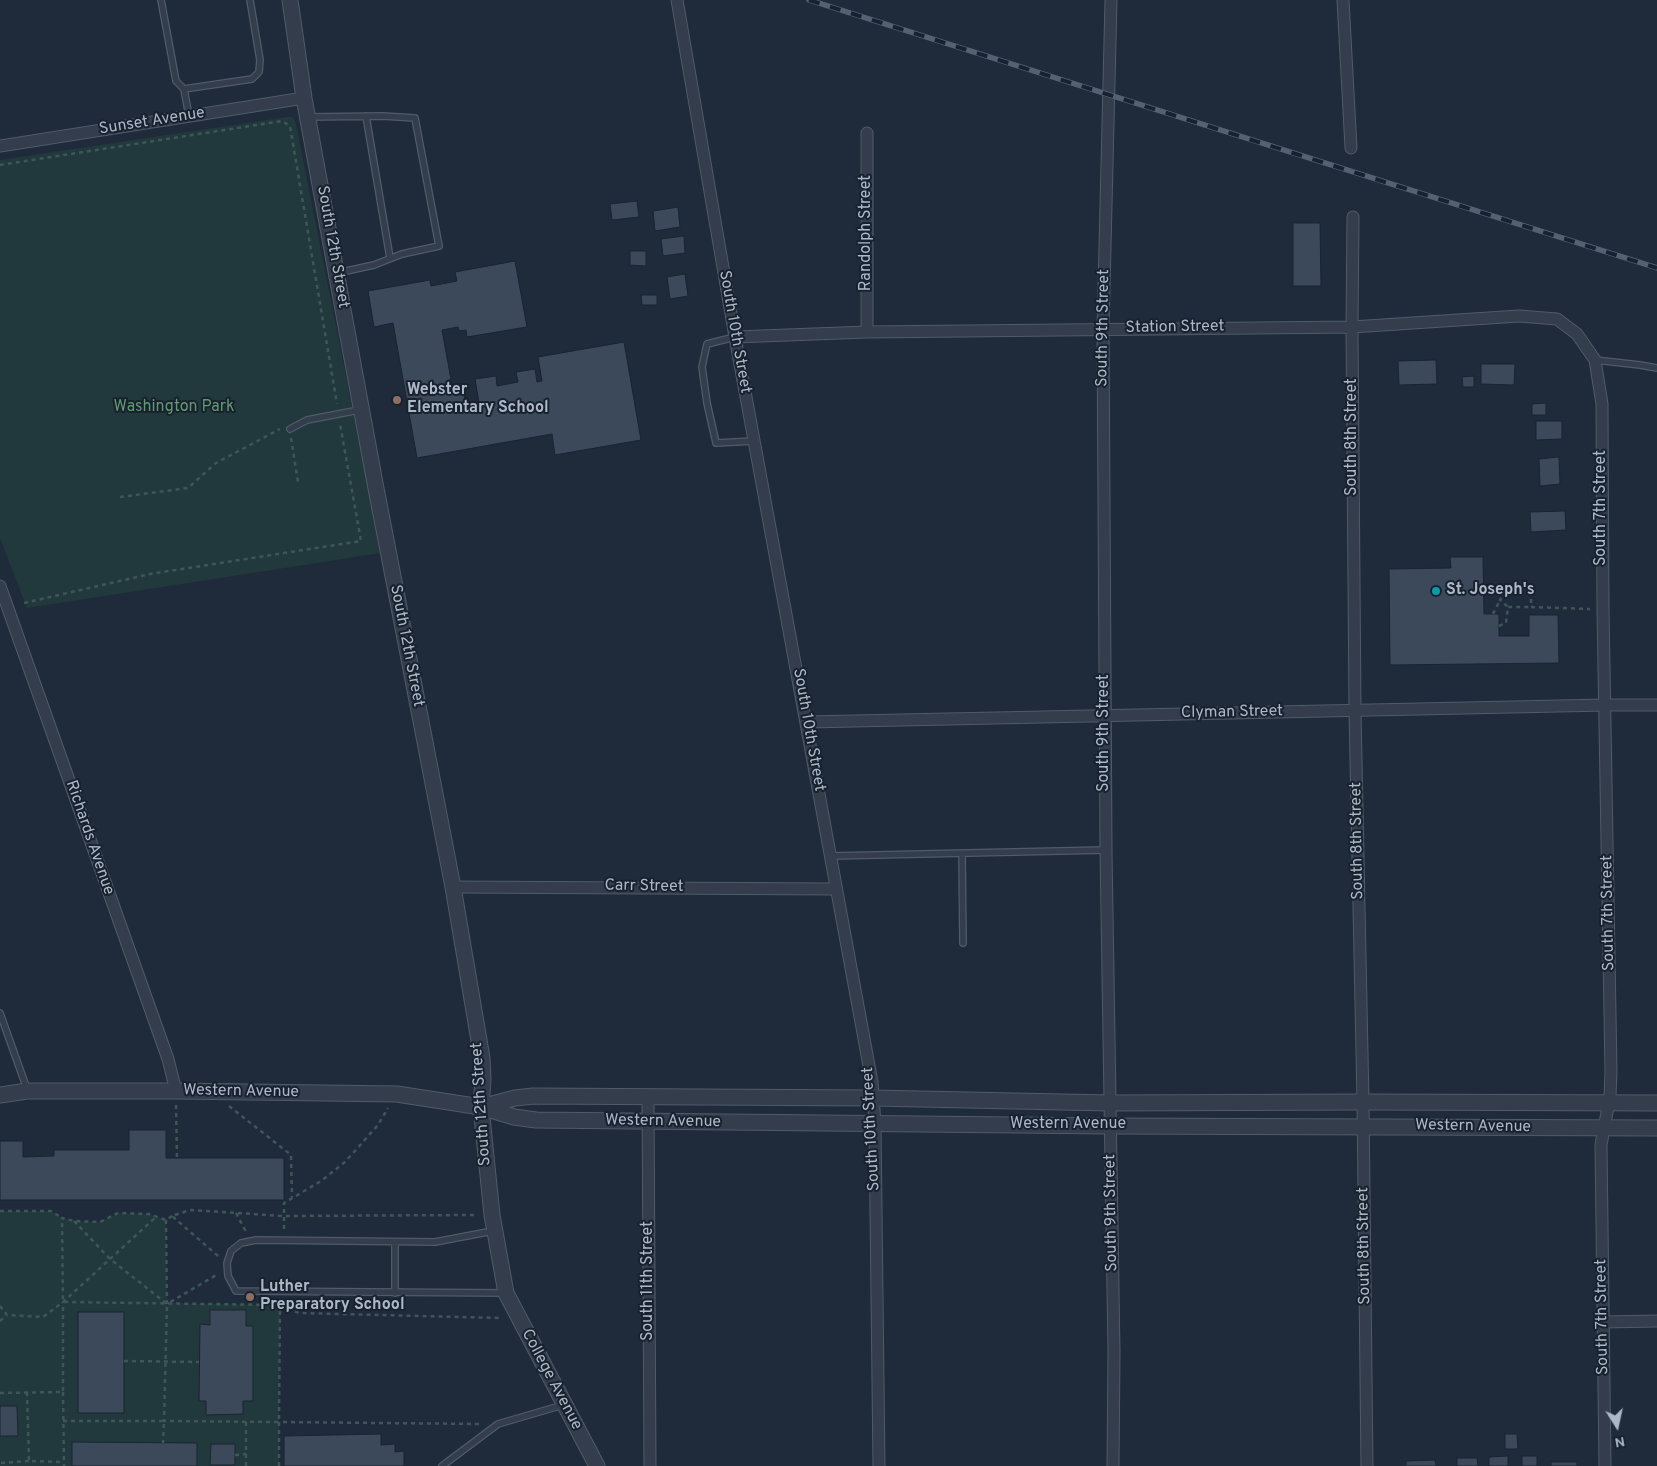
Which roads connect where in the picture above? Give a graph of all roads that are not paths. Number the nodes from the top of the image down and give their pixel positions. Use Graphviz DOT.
graph roads {
  1 [pos="161,0"];
  2 [pos="250,0"];
  3 [pos="290,0"];
  4 [pos="676,0"];
  5 [pos="1111,0"];
  6 [pos="1343,0"];
  7 [pos="184,89"];
  8 [pos="304,98"];
  9 [pos="189,116"];
  10 [pos="366,116"];
  11 [pos="308,117"];
  12 [pos="867,133"];
  13 [pos="0,146"];
  14 [pos="1351,148"];
  15 [pos="1353,217"];
  16 [pos="390,258"];
  17 [pos="336,273"];
  18 [pos="1352,327"];
  19 [pos="1103,329"];
  20 [pos="867,332"];
  21 [pos="735,337"];
  22 [pos="1595,360"];
  23 [pos="1657,368"];
  24 [pos="362,409"];
  25 [pos="290,429"];
  26 [pos="754,442"];
  27 [pos="0,586"];
  28 [pos="1606,705"];
  29 [pos="1657,706"];
  30 [pos="1355,711"];
  31 [pos="1105,715"];
  32 [pos="807,722"];
  33 [pos="1106,850"];
  34 [pos="962,854"];
  35 [pos="830,856"];
  36 [pos="453,887"];
  37 [pos="836,889"];
  38 [pos="963,943"];
  39 [pos="0,1013"];
  40 [pos="27,1091"];
  41 [pos="176,1091"];
  42 [pos="0,1095"];
  43 [pos="648,1097"];
  44 [pos="873,1098"];
  45 [pos="1110,1102"];
  46 [pos="1363,1102"];
  47 [pos="1657,1103"];
  48 [pos="1608,1104"];
  49 [pos="481,1108"];
  50 [pos="648,1122"];
  51 [pos="875,1124"];
  52 [pos="1110,1126"];
  53 [pos="1363,1126"];
  54 [pos="1657,1128"];
  55 [pos="1604,1129"];
  56 [pos="495,1230"];
  57 [pos="395,1242"];
  58 [pos="395,1293"];
  59 [pos="506,1293"];
  60 [pos="1603,1322"];
  61 [pos="1657,1322"];
  62 [pos="565,1405"];
  63 [pos="442,1466"];
  64 [pos="597,1466"];
  65 [pos="650,1466"];
  66 [pos="879,1466"];
  67 [pos="1113,1466"];
  68 [pos="1368,1466"];
  69 [pos="1605,1466"];
  1 -- 7 [label="lane"];
  2 -- 7 [label="lane"];
  3 -- 8 [label="street, South 12th Street"];
  4 -- 21 [label="street, South 10th Street"];
  5 -- 19 [label="street, South 9th Street"];
  6 -- 14 [label="street"];
  7 -- 9 [label="lane"];
  8 -- 9 [label="street, Sunset Avenue"];
  8 -- 11 [label="street, South 12th Street"];
  9 -- 13 [label="street, Sunset Avenue"];
  10 -- 11 [label="lane"];
  10 -- 16 [label="lane"];
  10 -- 16 [label="lane"];
  11 -- 17 [label="street, South 12th Street"];
  12 -- 20 [label="street, Randolph Street"];
  15 -- 18 [label="street, South 8th Street"];
  16 -- 17 [label="lane"];
  17 -- 24 [label="street, South 12th Street"];
  18 -- 19 [label="street, Station Street"];
  18 -- 22 [label="street, Station Street"];
  18 -- 30 [label="street, South 8th Street"];
  19 -- 20 [label="street, Station Street"];
  19 -- 31 [label="street, South 9th Street"];
  20 -- 21 [label="street, Station Street"];
  21 -- 26 [label="street, South 10th Street"];
  21 -- 26 [label="lane"];
  22 -- 23 [label="lane"];
  22 -- 28 [label="street, South 7th Street"];
  24 -- 25 [label="lane"];
  24 -- 36 [label="street, South 12th Street"];
  26 -- 32 [label="street, South 10th Street"];
  27 -- 41 [label="street, Richards Avenue"];
  28 -- 29 [label="street, Clyman Street"];
  28 -- 30 [label="street, Clyman Street"];
  28 -- 48 [label="street, South 7th Street"];
  30 -- 31 [label="street, Clyman Street"];
  30 -- 46 [label="street, South 8th Street"];
  31 -- 32 [label="street, Clyman Street"];
  31 -- 33 [label="street, South 9th Street"];
  32 -- 35 [label="street, South 10th Street"];
  33 -- 34 [label="lane"];
  33 -- 45 [label="street, South 9th Street"];
  34 -- 35 [label="lane"];
  34 -- 38 [label="lane"];
  35 -- 37 [label="street, South 10th Street"];
  36 -- 37 [label="street, Carr Street"];
  36 -- 49 [label="street, South 12th Street"];
  37 -- 44 [label="street, South 10th Street"];
  39 -- 40 [label="lane"];
  40 -- 41 [label="street, Western Avenue"];
  40 -- 42 [label="street, Western Avenue"];
  41 -- 49 [label="street, Western Avenue"];
  43 -- 44 [label="street, Western Avenue"];
  43 -- 49 [label="street, Western Avenue"];
  43 -- 50 [label="street, South 11th Street"];
  44 -- 45 [label="street, Western Avenue"];
  44 -- 51 [label="street, South 10th Street"];
  45 -- 46 [label="street, Western Avenue"];
  45 -- 52 [label="street, South 9th Street"];
  46 -- 48 [label="street, Western Avenue"];
  46 -- 53 [label="street, South 8th Street"];
  47 -- 48 [label="street, Western Avenue"];
  48 -- 55 [label="street, South 7th Street"];
  49 -- 50 [label="street, Western Avenue"];
  49 -- 56 [label="street, South 12th Street"];
  50 -- 51 [label="street, Western Avenue"];
  50 -- 65 [label="street, South 11th Street"];
  51 -- 52 [label="street, Western Avenue"];
  51 -- 66 [label="street, South 10th Street"];
  52 -- 53 [label="street, Western Avenue"];
  52 -- 67 [label="street, South 9th Street"];
  53 -- 55 [label="street, Western Avenue"];
  53 -- 68 [label="street, South 8th Street"];
  54 -- 55 [label="street, Western Avenue"];
  55 -- 60 [label="street, South 7th Street"];
  56 -- 57 [label="lane"];
  56 -- 59 [label="street, South 12th Street"];
  57 -- 58 [label="lane"];
  57 -- 58 [label="lane"];
  58 -- 59 [label="lane"];
  59 -- 62 [label="street, College Avenue"];
  60 -- 61 [label="street"];
  60 -- 69 [label="street, South 7th Street"];
  62 -- 63 [label="lane"];
  62 -- 64 [label="street, College Avenue"];
}
